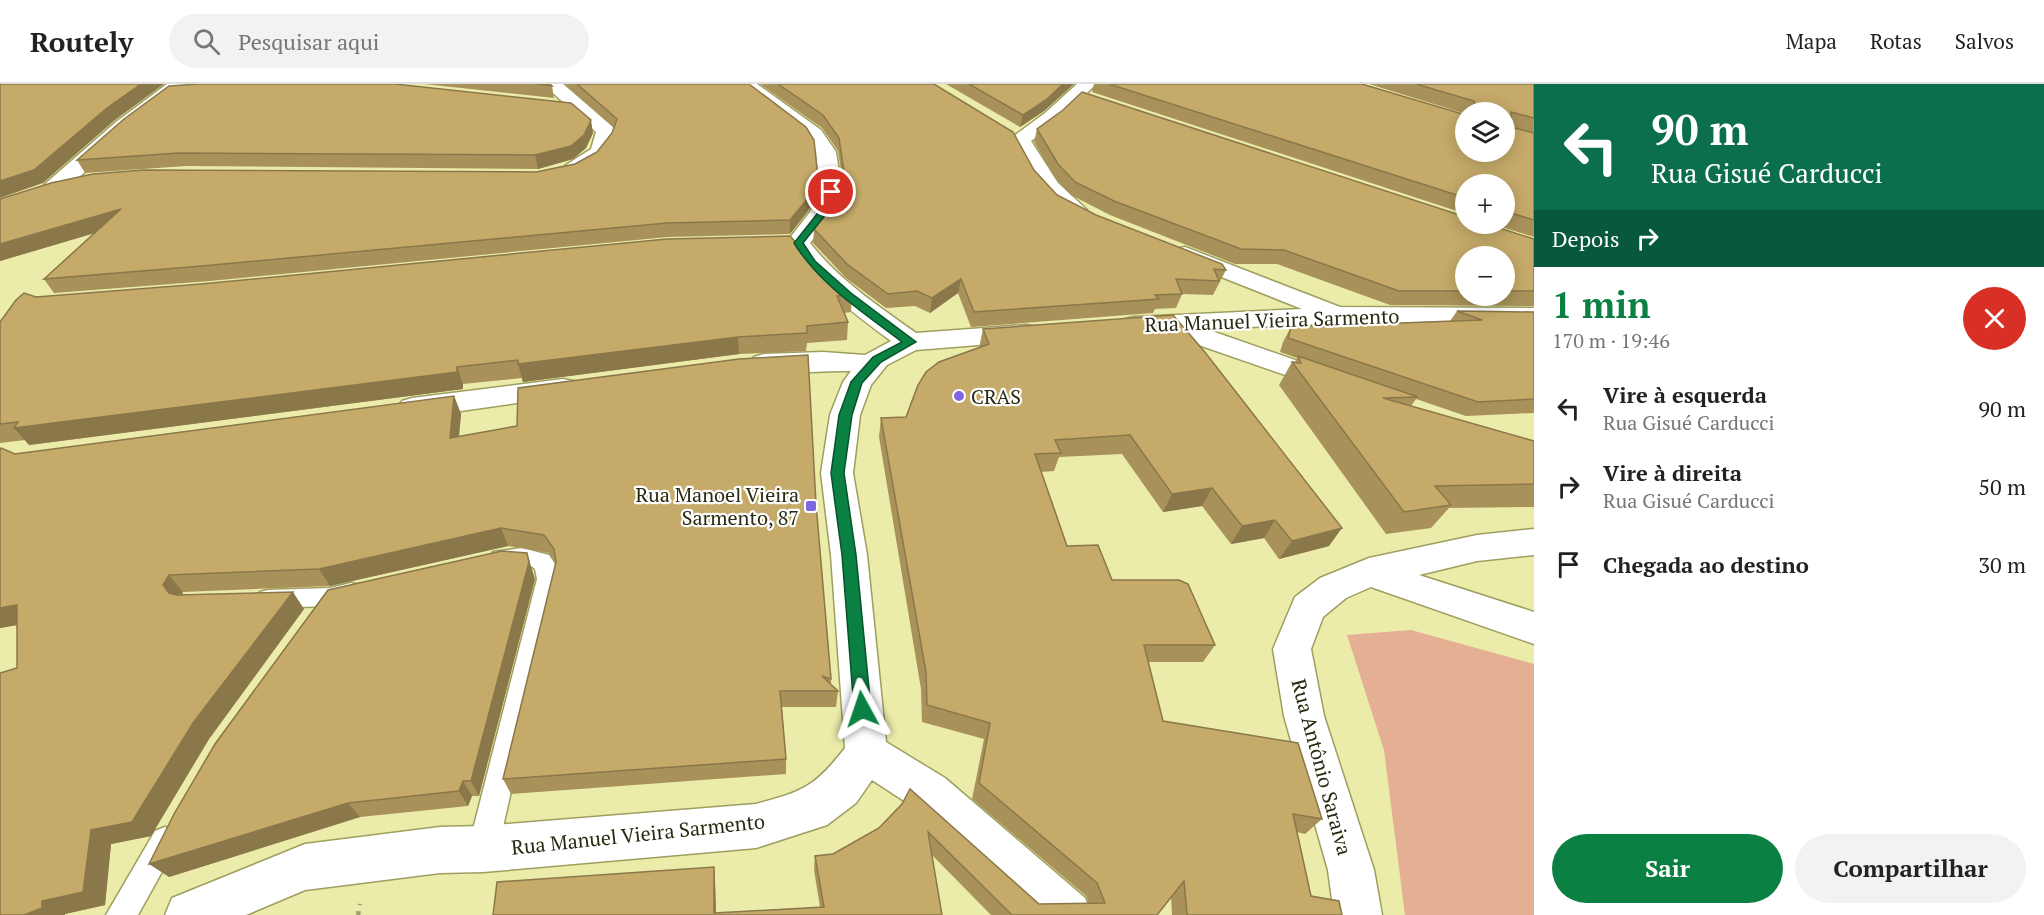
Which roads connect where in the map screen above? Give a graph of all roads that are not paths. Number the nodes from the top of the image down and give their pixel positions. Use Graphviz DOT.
graph roads {
  1 [pos="552,84"];
  2 [pos="745,84"];
  3 [pos="181,88"];
  4 [pos="1086,94"];
  5 [pos="542,104"];
  6 [pos="577,108"];
  7 [pos="556,173"];
  8 [pos="92,181"];
  9 [pos="53,189"];
  10 [pos="32,196"];
  11 [pos="1091,217"];
  12 [pos="1164,246"];
  13 [pos="1340,315"];
  14 [pos="1534,316"];
  15 [pos="1161,323"];
  16 [pos="1104,327"];
  17 [pos="1059,331"];
  18 [pos="910,342"];
  19 [pos="873,364"];
  20 [pos="739,365"];
  21 [pos="585,385"];
  22 [pos="1360,393"];
  23 [pos="385,411"];
  24 [pos="1534,542"];
  25 [pos="485,562"];
  26 [pos="1369,572"];
  27 [pos="374,587"];
  28 [pos="330,597"];
  29 [pos="249,599"];
  30 [pos="309,625"];
  31 [pos="1534,628"];
  32 [pos="866,753"];
  33 [pos="179,817"];
  34 [pos="483,849"];
  35 [pos="121,915"];
  36 [pos="189,915"];
  37 [pos="1068,915"];
  38 [pos="1358,915"];
  1 -- 6 [label="street"];
  2 -- 18 [label="street"];
  3 -- 9 [label="street"];
  4 -- 11 [label="street"];
  5 -- 6 [label="street"];
  6 -- 7 [label="street"];
  8 -- 9 [label="street"];
  9 -- 10 [label="street"];
  12 -- 13 [label="street"];
  13 -- 14 [label="street, Rua Manuel Vieira Sarmento"];
  13 -- 15 [label="street, Rua Manuel Vieira Sarmento"];
  15 -- 16 [label="street, Rua Manuel Vieira Sarmento"];
  15 -- 22 [label="street"];
  17 -- 18 [label="street"];
  18 -- 19 [label="street"];
  19 -- 20 [label="street"];
  19 -- 32 [label="street"];
  21 -- 23 [label="street"];
  24 -- 26 [label="street, Rua Antônio Saraiva"];
  25 -- 34 [label="lane"];
  26 -- 31 [label="street"];
  26 -- 38 [label="street, Rua Antônio Saraiva"];
  27 -- 28 [label="lane"];
  28 -- 29 [label="lane"];
  28 -- 30 [label="lane"];
  32 -- 34 [label="street, Rua Manuel Vieira Sarmento"];
  32 -- 37 [label="street"];
  33 -- 35 [label="lane"];
  34 -- 36 [label="street, Rua Manuel Vieira Sarmento"];
}
